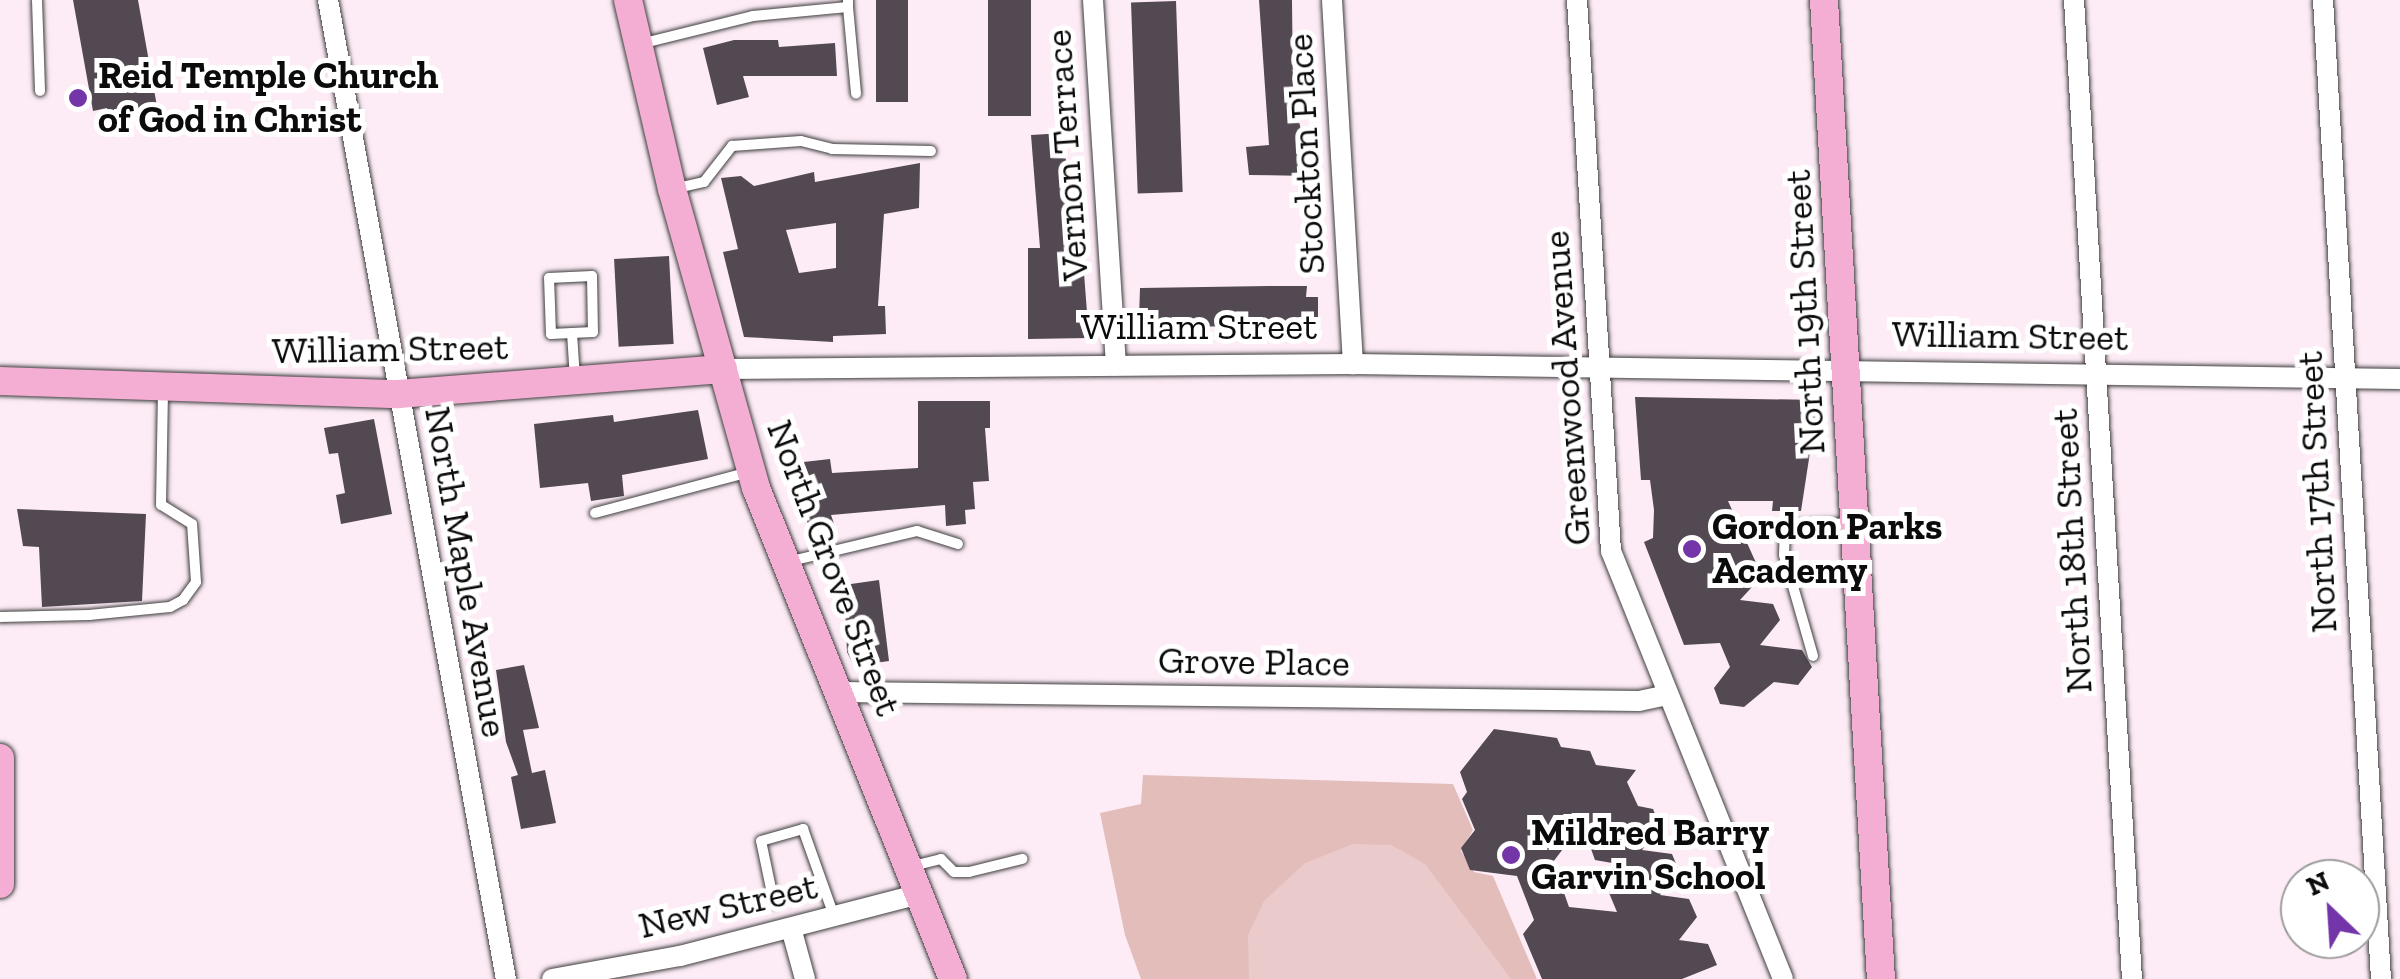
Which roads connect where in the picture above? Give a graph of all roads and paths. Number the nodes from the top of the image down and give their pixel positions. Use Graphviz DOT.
graph roads {
  1 [pos="38,0"];
  2 [pos="328,0"];
  3 [pos="628,0"];
  4 [pos="1092,0"];
  5 [pos="1332,0"];
  6 [pos="1577,0"];
  7 [pos="1824,0"];
  8 [pos="2074,0"];
  9 [pos="2323,0"];
  10 [pos="848,4"];
  11 [pos="638,44"];
  12 [pos="40,91"];
  13 [pos="856,94"];
  14 [pos="931,151"];
  15 [pos="672,189"];
  16 [pos="572,333"];
  17 [pos="1353,364"];
  18 [pos="1116,365"];
  19 [pos="1599,367"];
  20 [pos="723,369"];
  21 [pos="1846,371"];
  22 [pos="2096,374"];
  23 [pos="2346,378"];
  24 [pos="2400,379"];
  25 [pos="575,380"];
  26 [pos="0,381"];
  27 [pos="162,386"];
  28 [pos="398,394"];
  29 [pos="752,471"];
  30 [pos="595,512"];
  31 [pos="1855,523"];
  32 [pos="958,544"];
  33 [pos="786,563"];
  34 [pos="0,617"];
  35 [pos="1813,656"];
  36 [pos="840,692"];
  37 [pos="1668,694"];
  38 [pos="0,758"];
  39 [pos="1022,858"];
  40 [pos="908,867"];
  41 [pos="0,884"];
  42 [pos="919,894"];
  43 [pos="774,903"];
  44 [pos="834,917"];
  45 [pos="791,928"];
  46 [pos="660,970"];
  47 [pos="506,979"];
  48 [pos="552,979"];
  49 [pos="805,979"];
  50 [pos="953,979"];
  51 [pos="1783,979"];
  52 [pos="1881,979"];
  53 [pos="2132,979"];
  54 [pos="2381,979"];
  1 -- 12 [label="lane"];
  2 -- 28 [label="street, North Maple Avenue"];
  3 -- 11 [label="street, North Grove Street"];
  4 -- 18 [label="street, Vernon Terrace"];
  5 -- 17 [label="street, Stockton Place"];
  6 -- 19 [label="street, Greenwood Avenue"];
  7 -- 21 [label="street, North 19th Street"];
  8 -- 22 [label="street, North 18th Street"];
  9 -- 23 [label="street, North 17th Street"];
  10 -- 11 [label="lane"];
  10 -- 13 [label="lane"];
  11 -- 15 [label="street, North Grove Street"];
  14 -- 15 [label="lane"];
  15 -- 20 [label="street, North Grove Street"];
  16 -- 16 [label="lane"];
  16 -- 25 [label="lane"];
  17 -- 18 [label="street, William Street"];
  17 -- 19 [label="street, William Street"];
  18 -- 20 [label="street, William Street"];
  19 -- 21 [label="street, William Street"];
  19 -- 37 [label="street, Greenwood Avenue"];
  20 -- 25 [label="street, William Street"];
  20 -- 29 [label="street, North Grove Street"];
  21 -- 22 [label="street, William Street"];
  21 -- 31 [label="street, North 19th Street"];
  22 -- 23 [label="street, William Street"];
  22 -- 53 [label="street, North 18th Street"];
  23 -- 24 [label="street, William Street"];
  23 -- 54 [label="street, North 17th Street"];
  25 -- 28 [label="street, William Street"];
  26 -- 27 [label="street, William Street"];
  27 -- 28 [label="street, William Street"];
  27 -- 34 [label="lane"];
  28 -- 47 [label="street, North Maple Avenue"];
  29 -- 30 [label="lane"];
  29 -- 33 [label="street, North Grove Street"];
  31 -- 35 [label="lane"];
  31 -- 52 [label="street, North 19th Street"];
  32 -- 33 [label="lane"];
  33 -- 36 [label="street, North Grove Street"];
  36 -- 37 [label="street, Grove Place"];
  36 -- 40 [label="street, North Grove Street"];
  37 -- 51 [label="street, Greenwood Avenue"];
  38 -- 41 [label="street"];
  39 -- 40 [label="lane"];
  40 -- 42 [label="street, North Grove Street"];
  42 -- 44 [label="street, New Street"];
  42 -- 50 [label="street, North Grove Street"];
  43 -- 44 [label="lane"];
  44 -- 45 [label="street, New Street"];
  45 -- 46 [label="street, New Street"];
  45 -- 49 [label="street"];
  46 -- 48 [label="street, New Street"];
}
